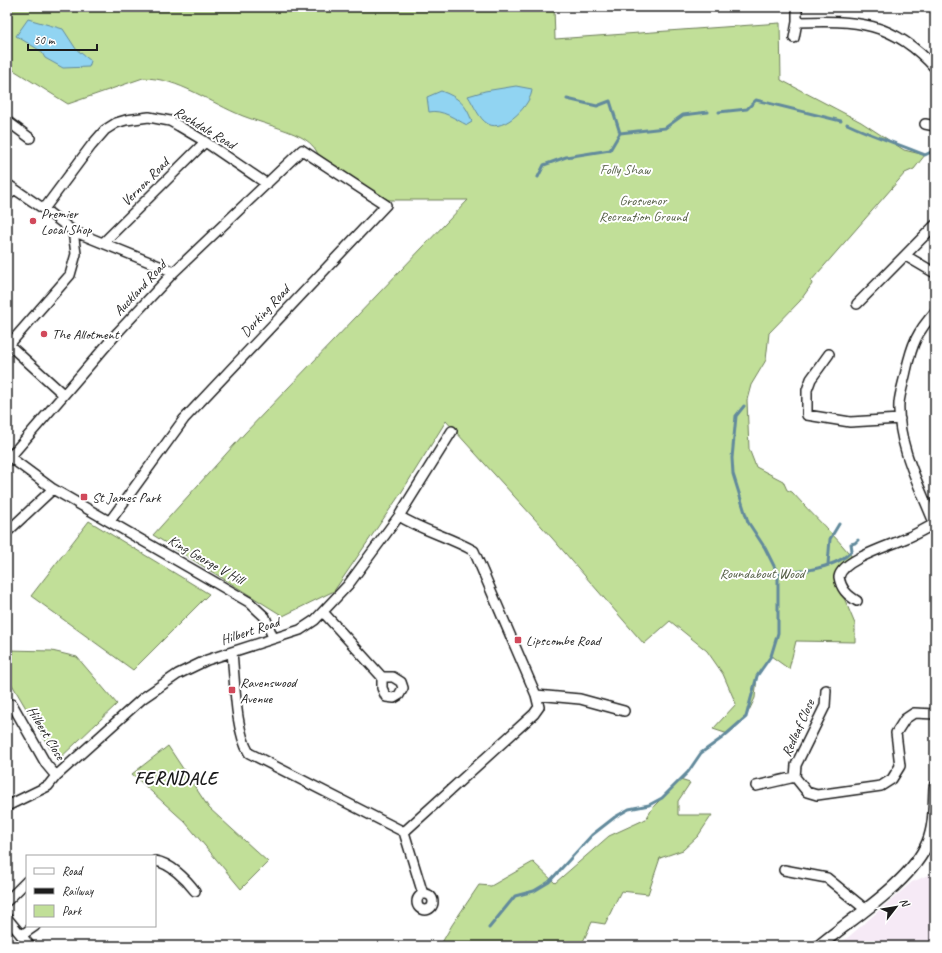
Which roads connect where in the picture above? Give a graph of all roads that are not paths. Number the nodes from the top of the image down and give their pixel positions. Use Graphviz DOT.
graph roads {
  1 [pos="797,8"];
  2 [pos="797,22"];
  3 [pos="794,38"];
  4 [pos="935,68"];
  5 [pos="7,121"];
  6 [pos="925,124"];
  7 [pos="935,126"];
  8 [pos="30,138"];
  9 [pos="205,142"];
  10 [pos="302,150"];
  11 [pos="267,184"];
  12 [pos="10,187"];
  13 [pos="7,197"];
  14 [pos="44,209"];
  15 [pos="935,225"];
  16 [pos="73,231"];
  17 [pos="104,242"];
  18 [pos="906,256"];
  19 [pos="174,272"];
  20 [pos="935,273"];
  21 [pos="857,304"];
  22 [pos="935,312"];
  23 [pos="8,345"];
  24 [pos="829,354"];
  25 [pos="63,394"];
  26 [pos="900,419"];
  27 [pos="452,431"];
  28 [pos="8,456"];
  29 [pos="53,489"];
  30 [pos="399,516"];
  31 [pos="110,521"];
  32 [pos="935,524"];
  33 [pos="7,532"];
  34 [pos="857,601"];
  35 [pos="323,612"];
  36 [pos="273,638"];
  37 [pos="232,652"];
  38 [pos="382,677"];
  39 [pos="826,690"];
  40 [pos="536,695"];
  41 [pos="12,704"];
  42 [pos="624,711"];
  43 [pos="935,714"];
  44 [pos="56,776"];
  45 [pos="795,777"];
  46 [pos="756,786"];
  47 [pos="935,787"];
  48 [pos="7,806"];
  49 [pos="404,832"];
  50 [pos="932,842"];
  51 [pos="156,861"];
  52 [pos="784,870"];
  53 [pos="26,882"];
  54 [pos="195,891"];
  55 [pos="423,894"];
  56 [pos="7,901"];
  57 [pos="865,909"];
  58 [pos="7,918"];
  59 [pos="34,927"];
  60 [pos="22,935"];
  61 [pos="30,946"];
  62 [pos="819,946"];
  1 -- 2 [label="street"];
  2 -- 3 [label="street"];
  2 -- 4 [label="street"];
  5 -- 8 [label="street"];
  6 -- 7 [label="street"];
  9 -- 11 [label="street, Rochdale Road"];
  9 -- 14 [label="street, Rochdale Road"];
  9 -- 17 [label="street, Vernon Road"];
  10 -- 11 [label="street, Auckland Road"];
  10 -- 31 [label="street, Dorking Road"];
  11 -- 19 [label="street, Auckland Road"];
  12 -- 13 [label="street"];
  12 -- 14 [label="street"];
  14 -- 16 [label="street"];
  15 -- 18 [label="street"];
  16 -- 17 [label="street"];
  16 -- 23 [label="street"];
  17 -- 19 [label="street"];
  18 -- 20 [label="street"];
  18 -- 21 [label="street"];
  19 -- 25 [label="street, Auckland Road"];
  22 -- 26 [label="street"];
  23 -- 25 [label="street"];
  24 -- 26 [label="street"];
  25 -- 28 [label="street, Auckland Road"];
  26 -- 32 [label="street"];
  27 -- 30 [label="street, Hilbert Road"];
  28 -- 29 [label="street, King George V Hill"];
  29 -- 31 [label="street, King George V Hill"];
  29 -- 33 [label="street"];
  30 -- 35 [label="street, Hilbert Road"];
  30 -- 40 [label="street"];
  31 -- 36 [label="street, King George V Hill"];
  32 -- 34 [label="street"];
  35 -- 36 [label="street, Hilbert Road"];
  35 -- 38 [label="street"];
  36 -- 37 [label="street, Hilbert Road"];
  37 -- 44 [label="street, Hilbert Road"];
  37 -- 49 [label="street"];
  39 -- 45 [label="street, Redleaf Close"];
  40 -- 42 [label="street"];
  40 -- 49 [label="street"];
  41 -- 44 [label="street, Hilbert Close"];
  43 -- 45 [label="street, Redleaf Close"];
  44 -- 48 [label="street, Hilbert Road"];
  45 -- 46 [label="street, Redleaf Close"];
  47 -- 50 [label="street"];
  49 -- 55 [label="street"];
  50 -- 57 [label="street"];
  51 -- 54 [label="street"];
  52 -- 57 [label="street"];
  53 -- 56 [label="street"];
  57 -- 62 [label="street"];
  58 -- 60 [label="street"];
  59 -- 60 [label="street"];
  60 -- 61 [label="street"];
}
